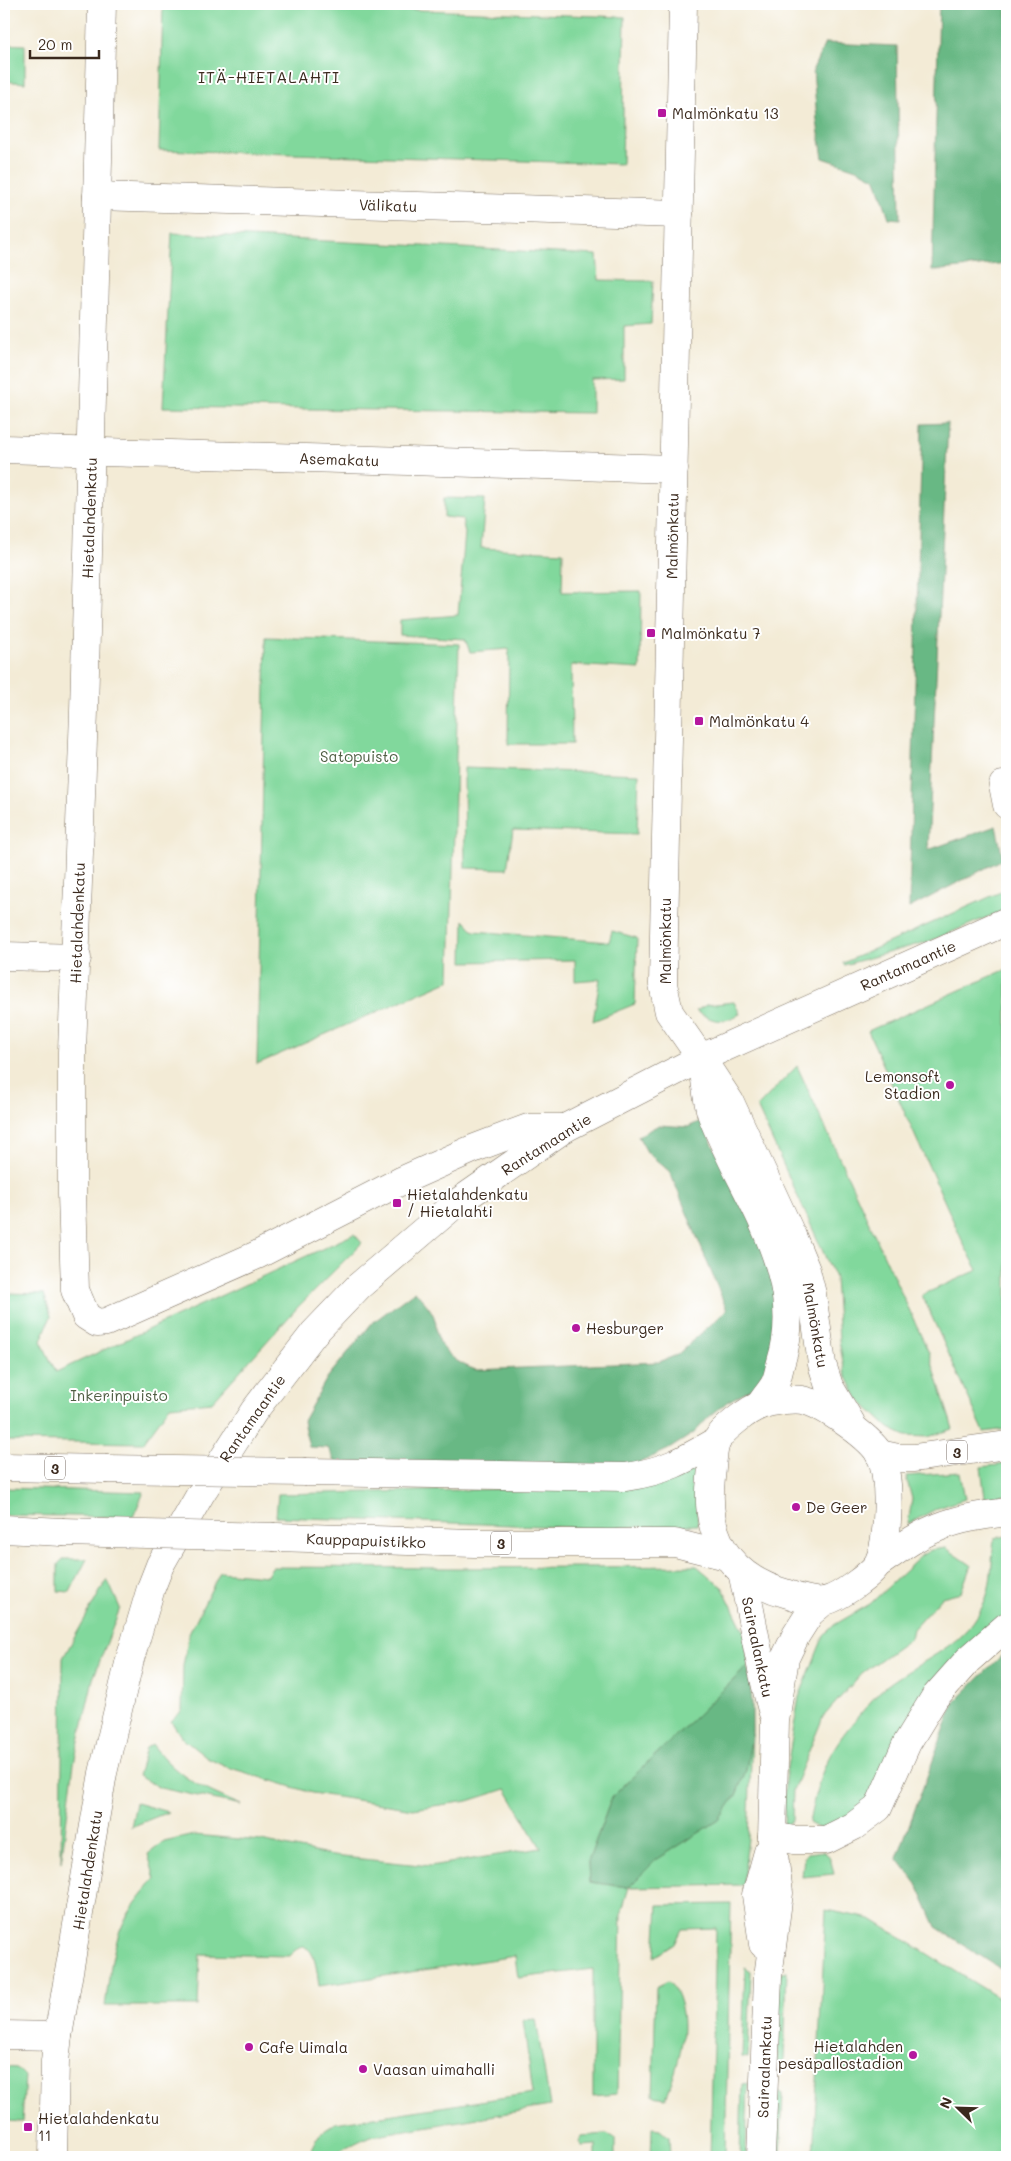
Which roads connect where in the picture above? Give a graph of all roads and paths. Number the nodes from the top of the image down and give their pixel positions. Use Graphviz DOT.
graph roads {
  1 [pos="102,4"];
  2 [pos="683,4"];
  3 [pos="97,196"];
  4 [pos="679,214"];
  5 [pos="4,449"];
  6 [pos="91,451"];
  7 [pos="674,469"];
  8 [pos="1007,921"];
  9 [pos="4,956"];
  10 [pos="76,958"];
  11 [pos="702,1058"];
  12 [pos="565,1128"];
  13 [pos="760,1405"];
  14 [pos="855,1430"];
  15 [pos="717,1441"];
  16 [pos="1003,1446"];
  17 [pos="879,1454"];
  18 [pos="4,1467"];
  19 [pos="1002,1513"];
  20 [pos="4,1529"];
  21 [pos="879,1562"];
  22 [pos="734,1564"];
  23 [pos="151,1588"];
  24 [pos="824,1601"];
  25 [pos="1007,1626"];
  26 [pos="775,1721"];
  27 [pos="772,1838"];
  28 [pos="4,2035"];
  29 [pos="58,2036"];
  30 [pos="53,2157"];
  31 [pos="761,2157"];
  1 -- 3 [label="main road, Hietalahdenkatu"];
  2 -- 4 [label="main road, Malmönkatu"];
  3 -- 4 [label="main road, Välikatu"];
  3 -- 6 [label="main road, Hietalahdenkatu"];
  4 -- 7 [label="main road, Malmönkatu"];
  5 -- 6 [label="main road, Asemakatu"];
  6 -- 7 [label="main road, Asemakatu"];
  6 -- 10 [label="main road, Hietalahdenkatu"];
  7 -- 11 [label="main road, Malmönkatu"];
  8 -- 11 [label="main road, Rantamaantie"];
  9 -- 10 [label="main road"];
  10 -- 12 [label="main road, Hietalahdenkatu"];
  11 -- 12 [label="main road, Rantamaantie"];
  11 -- 13 [label="main road, Malmönkatu"];
  11 -- 14 [label="main road, Malmönkatu"];
  12 -- 23 [label="main road, Rantamaantie"];
  13 -- 14 [label="main road, 3"];
  13 -- 15 [label="main road, 3"];
  14 -- 17 [label="main road, 3"];
  15 -- 18 [label="main road, 3, bridge"];
  15 -- 22 [label="main road, Sairaalankatu"];
  16 -- 17 [label="main road, 3"];
  17 -- 21 [label="main road"];
  19 -- 21 [label="main road, Sairaalankatu"];
  20 -- 22 [label="main road, Kauppapuistikko / 3, bridge"];
  21 -- 24 [label="main road, Sairaalankatu"];
  22 -- 24 [label="main road, 3"];
  22 -- 26 [label="main road, Sairaalankatu"];
  23 -- 29 [label="main road, Hietalahdenkatu"];
  24 -- 26 [label="main road, Sairaalankatu"];
  25 -- 27 [label="main road"];
  26 -- 27 [label="main road, Sairaalankatu"];
  27 -- 31 [label="main road, Sairaalankatu"];
  28 -- 29 [label="main road"];
  29 -- 30 [label="main road, Hietalahdenkatu"];
}
